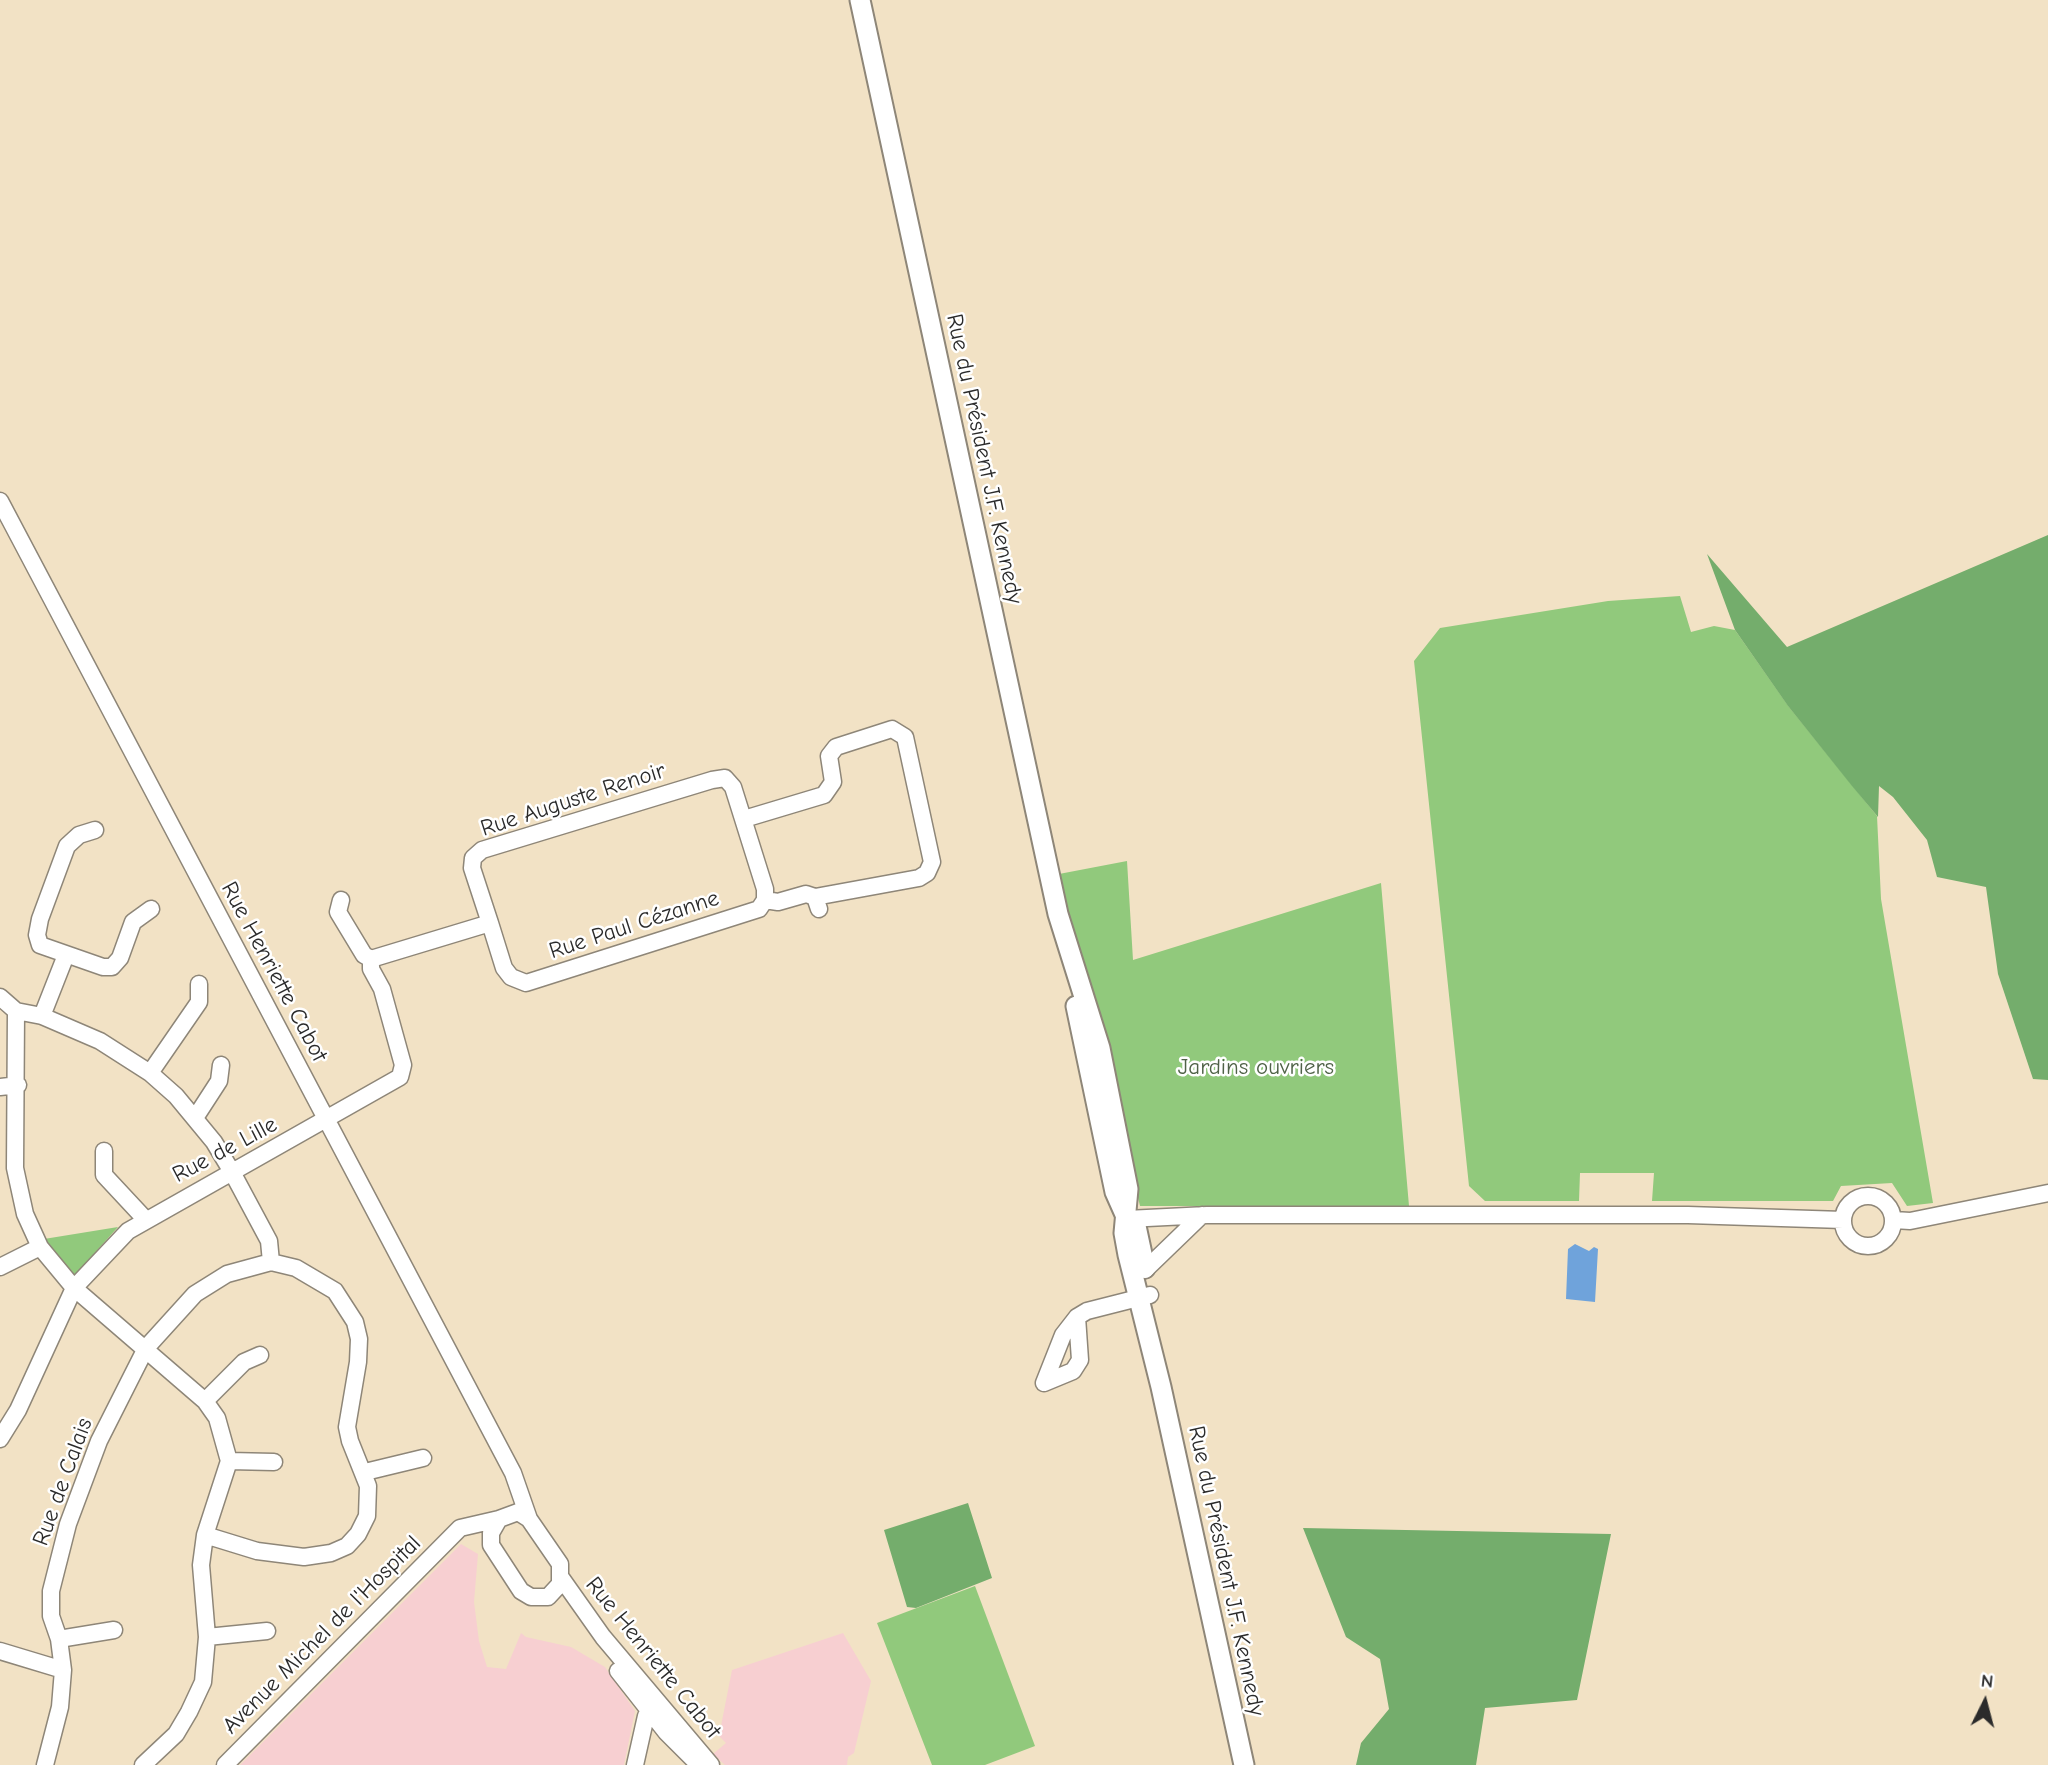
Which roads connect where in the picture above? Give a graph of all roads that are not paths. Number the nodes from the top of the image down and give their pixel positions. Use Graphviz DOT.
graph roads {
  1 [pos="860,0"];
  2 [pos="0,501"];
  3 [pos="744,819"];
  4 [pos="95,830"];
  5 [pos="341,900"];
  6 [pos="765,900"];
  7 [pos="151,909"];
  8 [pos="490,923"];
  9 [pos="66,955"];
  10 [pos="371,959"];
  11 [pos="199,984"];
  12 [pos="0,997"];
  13 [pos="16,1011"];
  14 [pos="42,1016"];
  15 [pos="221,1065"];
  16 [pos="150,1073"];
  17 [pos="18,1085"];
  18 [pos="0,1087"];
  19 [pos="195,1118"];
  20 [pos="327,1121"];
  21 [pos="104,1151"];
  22 [pos="232,1172"];
  23 [pos="2048,1193"];
  24 [pos="1202,1215"];
  25 [pos="145,1219"];
  26 [pos="1127,1219"];
  27 [pos="1843,1220"];
  28 [pos="1894,1220"];
  29 [pos="40,1247"];
  30 [pos="271,1262"];
  31 [pos="0,1267"];
  32 [pos="1145,1270"];
  33 [pos="74,1288"];
  34 [pos="1143,1296"];
  35 [pos="1077,1317"];
  36 [pos="146,1348"];
  37 [pos="260,1355"];
  38 [pos="205,1401"];
  39 [pos="0,1439"];
  40 [pos="424,1458"];
  41 [pos="229,1461"];
  42 [pos="274,1462"];
  43 [pos="508,1464"];
  44 [pos="365,1472"];
  45 [pos="501,1517"];
  46 [pos="529,1519"];
  47 [pos="205,1535"];
  48 [pos="451,1536"];
  49 [pos="491,1545"];
  50 [pos="562,1579"];
  51 [pos="548,1597"];
  52 [pos="114,1630"];
  53 [pos="267,1631"];
  54 [pos="207,1637"];
  55 [pos="59,1639"];
  56 [pos="0,1651"];
  57 [pos="63,1670"];
  58 [pos="650,1712"];
  59 [pos="698,1757"];
  60 [pos="45,1765"];
  61 [pos="143,1765"];
  62 [pos="225,1765"];
  63 [pos="635,1765"];
  64 [pos="711,1765"];
  65 [pos="1244,1765"];
  1 -- 26 [label="main road, Rue du Président J.F. Kennedy"];
  2 -- 20 [label="street, Rue Henriette Cabot"];
  3 -- 6 [label="street, Rue Auguste Renoir"];
  3 -- 6 [label="street"];
  3 -- 8 [label="street, Rue Auguste Renoir"];
  4 -- 9 [label="street"];
  5 -- 10 [label="street"];
  6 -- 8 [label="street, Rue Paul Cézanne"];
  7 -- 9 [label="street"];
  8 -- 10 [label="street"];
  9 -- 14 [label="street"];
  10 -- 20 [label="street"];
  11 -- 16 [label="street"];
  12 -- 13 [label="street"];
  13 -- 14 [label="street"];
  13 -- 17 [label="street"];
  14 -- 16 [label="street"];
  15 -- 19 [label="street"];
  16 -- 19 [label="street"];
  17 -- 18 [label="street"];
  17 -- 29 [label="street"];
  19 -- 22 [label="street"];
  20 -- 22 [label="street, Rue de Lille"];
  20 -- 43 [label="street, Rue Henriette Cabot"];
  21 -- 25 [label="street"];
  22 -- 25 [label="street, Rue de Lille"];
  22 -- 30 [label="street"];
  23 -- 28 [label="street"];
  24 -- 26 [label="street"];
  24 -- 27 [label="street"];
  24 -- 32 [label="street"];
  25 -- 33 [label="street, Rue de Lille"];
  26 -- 32 [label="main road, Rue du Président J.F. Kennedy"];
  26 -- 34 [label="main road, Rue du Président J.F. Kennedy"];
  27 -- 28 [label="street"];
  27 -- 28 [label="street"];
  29 -- 31 [label="street"];
  29 -- 33 [label="street"];
  30 -- 36 [label="street, Rue de Calais"];
  30 -- 44 [label="street"];
  32 -- 34 [label="main road, Rue du Président J.F. Kennedy"];
  33 -- 36 [label="street"];
  33 -- 39 [label="street, Rue de Lille"];
  34 -- 35 [label="street"];
  34 -- 65 [label="main road, Rue du Président J.F. Kennedy"];
  36 -- 38 [label="street"];
  36 -- 55 [label="street, Rue de Calais"];
  37 -- 38 [label="street"];
  38 -- 41 [label="street"];
  40 -- 44 [label="street"];
  41 -- 42 [label="street"];
  41 -- 47 [label="street"];
  43 -- 45 [label="street, Rue Henriette Cabot"];
  43 -- 46 [label="street, Rue Henriette Cabot"];
  44 -- 47 [label="street"];
  45 -- 46 [label="street, Avenue Michel de l'Hospital"];
  45 -- 48 [label="street, Avenue Michel de l'Hospital"];
  45 -- 49 [label="street, Rue Henriette Cabot"];
  46 -- 50 [label="street, Rue Henriette Cabot"];
  47 -- 54 [label="street"];
  48 -- 49 [label="street, Avenue Michel de l'Hospital"];
  48 -- 62 [label="street, Avenue Michel de l'Hospital"];
  49 -- 51 [label="street, Rue Henriette Cabot"];
  50 -- 51 [label="street"];
  50 -- 59 [label="street, Rue Henriette Cabot"];
  51 -- 58 [label="street, Rue Henriette Cabot"];
  52 -- 55 [label="street"];
  53 -- 54 [label="street"];
  54 -- 61 [label="street"];
  55 -- 57 [label="street, Rue de Calais"];
  56 -- 57 [label="street"];
  57 -- 60 [label="street, Rue de Calais"];
  58 -- 59 [label="street, Rue Henriette Cabot"];
  58 -- 63 [label="street"];
  59 -- 64 [label="street, Rue Henriette Cabot"];
}
